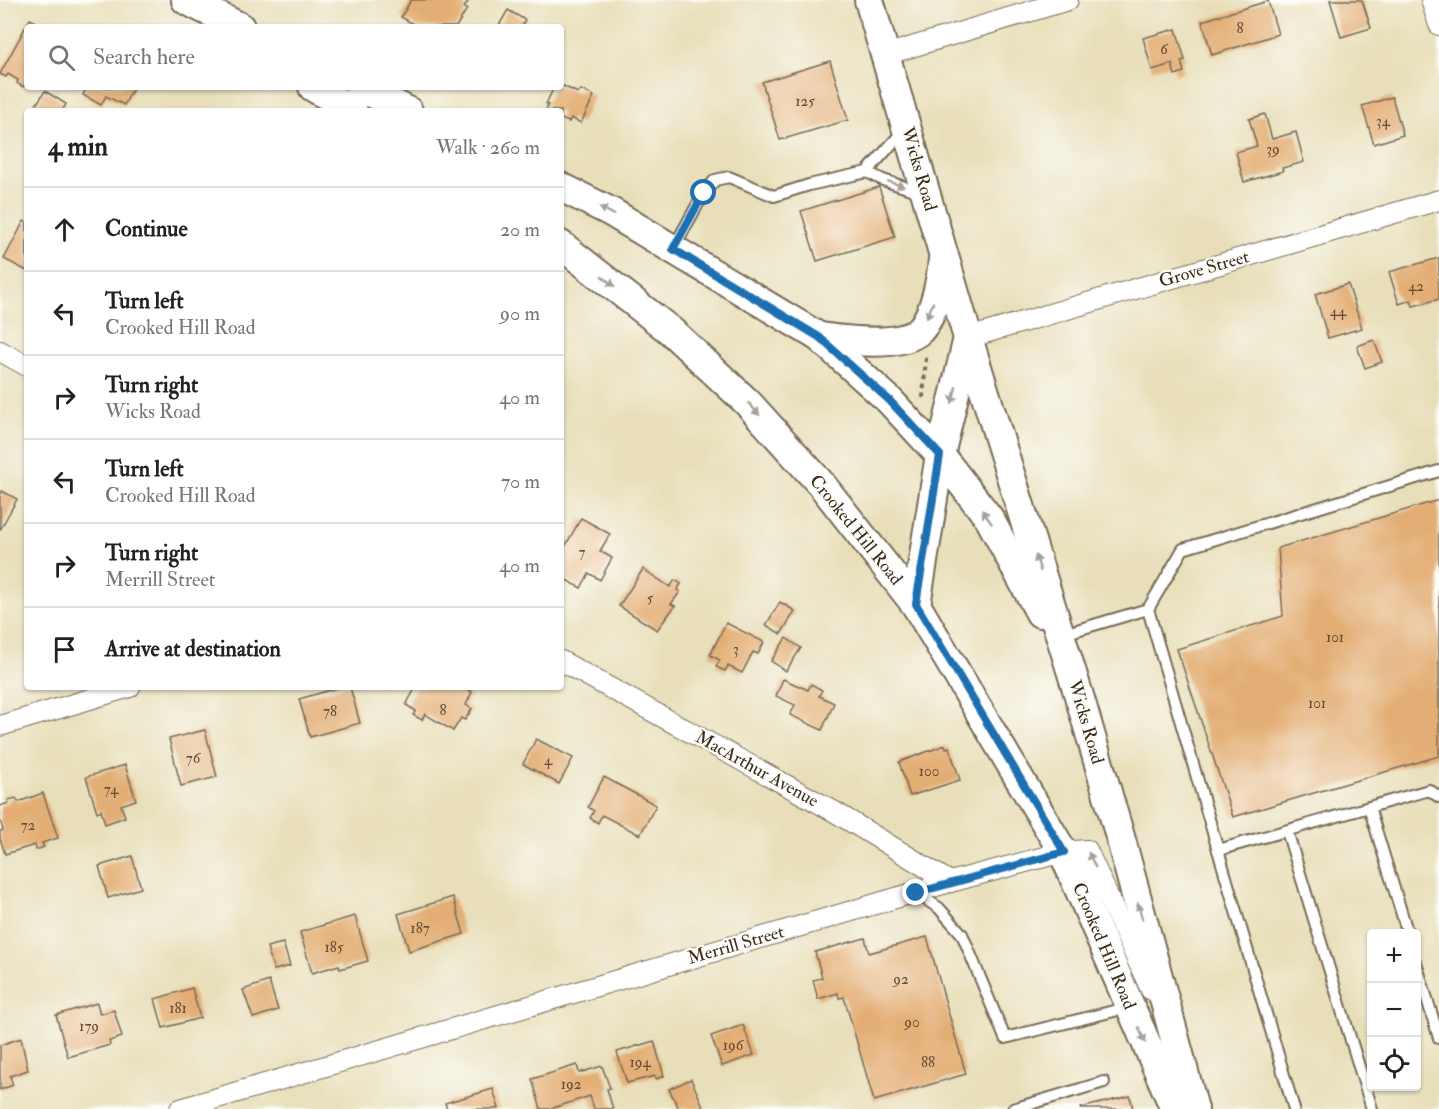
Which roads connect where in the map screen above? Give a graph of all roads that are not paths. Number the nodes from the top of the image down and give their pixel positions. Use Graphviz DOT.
graph roads {
  1 [pos="168,0"];
  2 [pos="186,0"];
  3 [pos="869,0"];
  4 [pos="1068,0"];
  5 [pos="1431,0"];
  6 [pos="208,24"];
  7 [pos="234,24"];
  8 [pos="1439,25"];
  9 [pos="885,55"];
  10 [pos="318,90"];
  11 [pos="366,90"];
  12 [pos="348,108"];
  13 [pos="402,108"];
  14 [pos="906,128"];
  15 [pos="867,172"];
  16 [pos="564,188"];
  17 [pos="926,194"];
  18 [pos="1439,200"];
  19 [pos="564,247"];
  20 [pos="673,249"];
  21 [pos="944,254"];
  22 [pos="819,337"];
  23 [pos="968,338"];
  24 [pos="0,351"];
  25 [pos="24,364"];
  26 [pos="940,455"];
  27 [pos="1439,471"];
  28 [pos="916,604"];
  29 [pos="1148,609"];
  30 [pos="1060,635"];
  31 [pos="564,663"];
  32 [pos="120,690"];
  33 [pos="1080,699"];
  34 [pos="0,726"];
  35 [pos="1439,797"];
  36 [pos="1369,807"];
  37 [pos="1287,831"];
  38 [pos="1218,850"];
  39 [pos="1064,852"];
  40 [pos="950,882"];
  41 [pos="916,893"];
  42 [pos="1406,929"];
  43 [pos="1421,979"];
  44 [pos="1131,1007"];
  45 [pos="1439,1038"];
  46 [pos="1177,1047"];
  47 [pos="1104,1082"];
  48 [pos="180,1109"];
  49 [pos="1013,1109"];
  50 [pos="1174,1109"];
  51 [pos="1194,1109"];
  52 [pos="1294,1109"];
  53 [pos="1372,1109"];
  1 -- 6 [label="main road"];
  2 -- 7 [label="main road"];
  3 -- 9 [label="main road, Wicks Road"];
  4 -- 9 [label="street"];
  5 -- 8 [label="street"];
  9 -- 14 [label="main road, Wicks Road"];
  10 -- 12 [label="main road"];
  11 -- 13 [label="main road"];
  14 -- 15 [label="lane"];
  14 -- 17 [label="main road, Wicks Road"];
  15 -- 17 [label="lane, one-way"];
  15 -- 20 [label="lane"];
  20 -- 16 [label="main road, one-way"];
  17 -- 21 [label="main road, Wicks Road"];
  18 -- 23 [label="street, Grove Street"];
  19 -- 28 [label="main road, Crooked Hill Road, one-way"];
  20 -- 22 [label="main road"];
  21 -- 22 [label="main road, one-way"];
  21 -- 23 [label="main road, Wicks Road"];
  22 -- 26 [label="main road"];
  23 -- 26 [label="main road, Wicks Road, one-way"];
  30 -- 23 [label="main road, Wicks Road, one-way"];
  24 -- 25 [label="street"];
  26 -- 28 [label="main road, Wicks Road"];
  33 -- 26 [label="main road, one-way"];
  27 -- 29 [label="lane"];
  28 -- 39 [label="main road, Crooked Hill Road"];
  29 -- 30 [label="lane"];
  29 -- 38 [label="lane"];
  30 -- 33 [label="main road, Wicks Road"];
  31 -- 40 [label="street, MacArthur Avenue"];
  32 -- 34 [label="street"];
  46 -- 33 [label="main road, Wicks Road, one-way"];
  35 -- 36 [label="lane"];
  36 -- 37 [label="lane"];
  36 -- 42 [label="lane"];
  37 -- 38 [label="lane"];
  37 -- 53 [label="lane"];
  38 -- 52 [label="lane"];
  39 -- 40 [label="street, Merrill Street"];
  39 -- 44 [label="main road, Crooked Hill Road"];
  46 -- 39 [label="street, Merrill Street, one-way"];
  40 -- 41 [label="street, Merrill Street"];
  41 -- 44 [label="lane"];
  41 -- 48 [label="street, Merrill Street"];
  43 -- 45 [label="lane"];
  44 -- 50 [label="main road, Crooked Hill Road, one-way"];
  46 -- 51 [label="main road, Wicks Road"];
  47 -- 49 [label="lane"];
}
